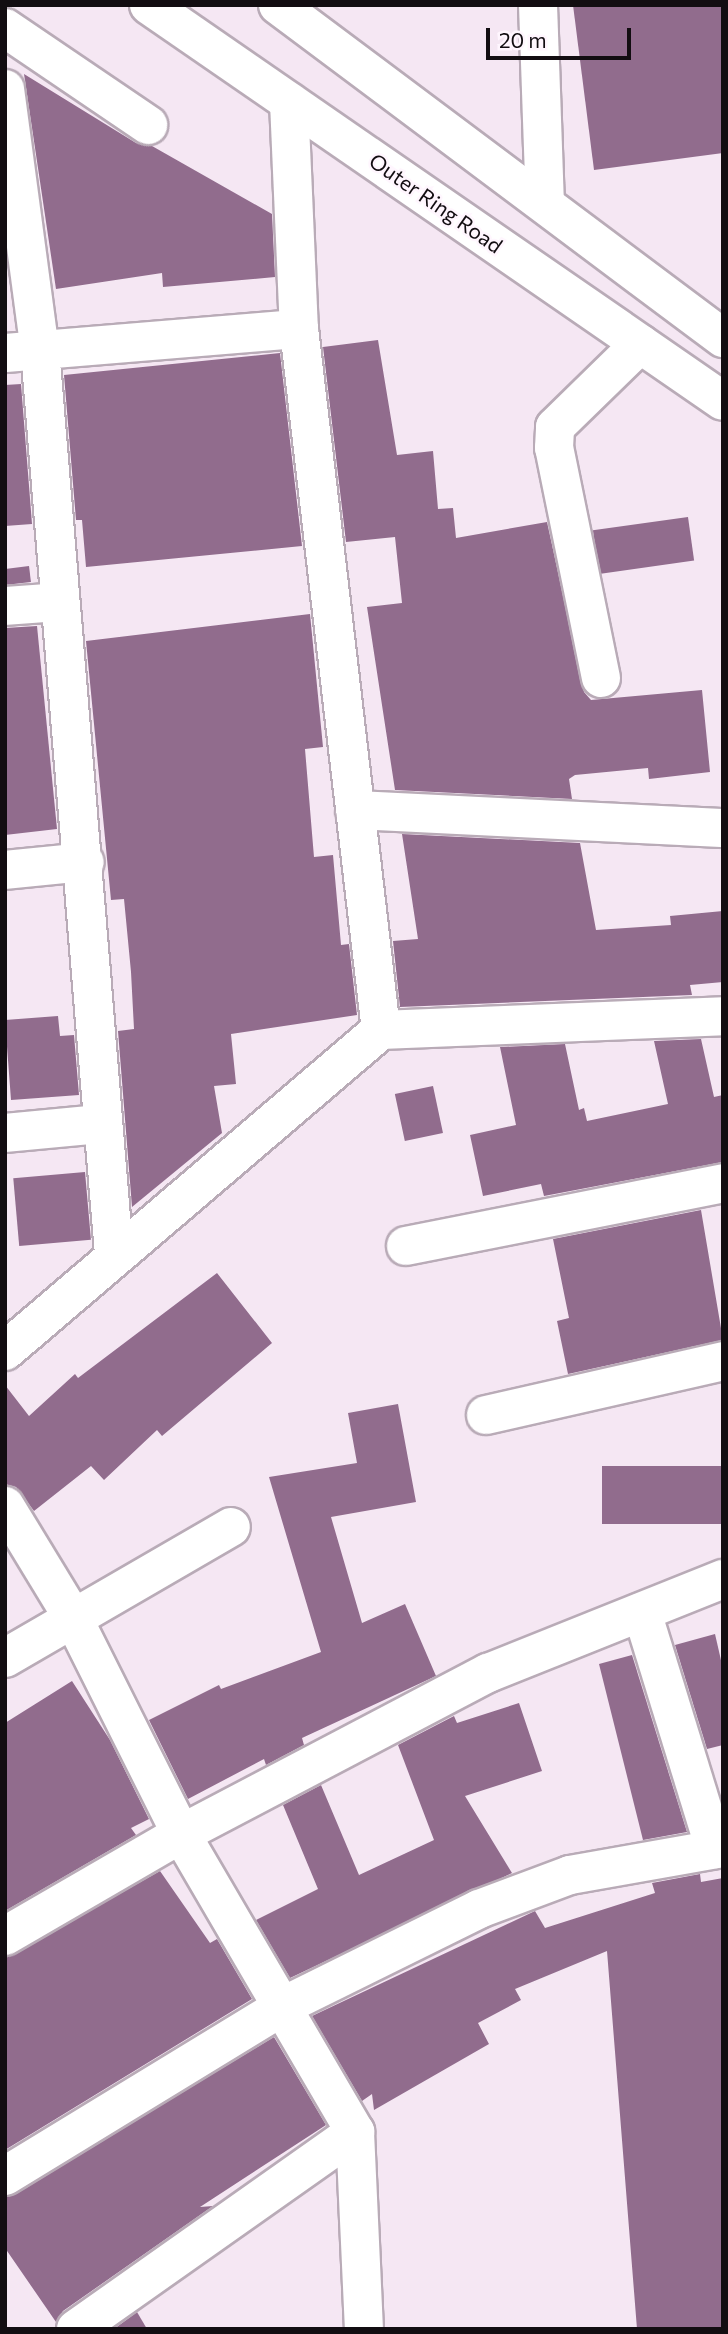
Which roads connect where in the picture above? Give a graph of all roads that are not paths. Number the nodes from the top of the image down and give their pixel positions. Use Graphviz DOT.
graph roads {
  1 [pos="149,5"];
  2 [pos="278,5"];
  3 [pos="538,5"];
  4 [pos="5,28"];
  5 [pos="5,89"];
  6 [pos="289,102"];
  7 [pos="148,125"];
  8 [pos="545,203"];
  9 [pos="299,329"];
  10 [pos="723,338"];
  11 [pos="640,344"];
  12 [pos="23,351"];
  13 [pos="723,401"];
  14 [pos="60,602"];
  15 [pos="5,606"];
  16 [pos="601,678"];
  17 [pos="355,810"];
  18 [pos="723,828"];
  19 [pos="85,862"];
  20 [pos="5,870"];
  21 [pos="723,1016"];
  22 [pos="381,1030"];
  23 [pos="100,1124"];
  24 [pos="5,1133"];
  25 [pos="723,1183"];
  26 [pos="406,1246"];
  27 [pos="114,1253"];
  28 [pos="5,1351"];
  29 [pos="723,1361"];
  30 [pos="486,1415"];
  31 [pos="5,1506"];
  32 [pos="231,1527"];
  33 [pos="723,1580"];
  34 [pos="642,1612"];
  35 [pos="74,1618"];
  36 [pos="5,1658"];
  37 [pos="181,1833"];
  38 [pos="719,1848"];
  39 [pos="5,1936"];
  40 [pos="285,2005"];
  41 [pos="355,2132"];
  42 [pos="5,2176"];
  43 [pos="76,2329"];
  44 [pos="365,2329"];
  1 -- 6 [label="main road, Outer Ring Road"];
  2 -- 8 [label="main road"];
  3 -- 8 [label="main road"];
  4 -- 7 [label="main road"];
  5 -- 12 [label="main road"];
  6 -- 9 [label="main road"];
  6 -- 11 [label="main road, Outer Ring Road"];
  8 -- 10 [label="main road"];
  9 -- 12 [label="main road"];
  9 -- 17 [label="main road"];
  11 -- 13 [label="main road, Outer Ring Road"];
  11 -- 16 [label="main road"];
  12 -- 14 [label="main road"];
  14 -- 15 [label="main road"];
  14 -- 19 [label="main road"];
  17 -- 18 [label="main road"];
  17 -- 22 [label="main road"];
  19 -- 20 [label="main road"];
  19 -- 23 [label="main road"];
  21 -- 22 [label="main road"];
  22 -- 27 [label="main road"];
  23 -- 24 [label="main road"];
  23 -- 27 [label="main road"];
  25 -- 26 [label="main road"];
  27 -- 28 [label="main road"];
  29 -- 30 [label="main road"];
  31 -- 35 [label="main road"];
  32 -- 35 [label="main road"];
  33 -- 34 [label="main road"];
  34 -- 37 [label="main road"];
  34 -- 38 [label="main road"];
  35 -- 36 [label="main road"];
  35 -- 37 [label="main road"];
  37 -- 39 [label="main road"];
  37 -- 40 [label="main road"];
  38 -- 40 [label="main road"];
  40 -- 41 [label="main road"];
  40 -- 42 [label="main road"];
  41 -- 43 [label="main road"];
  41 -- 44 [label="main road"];
}
